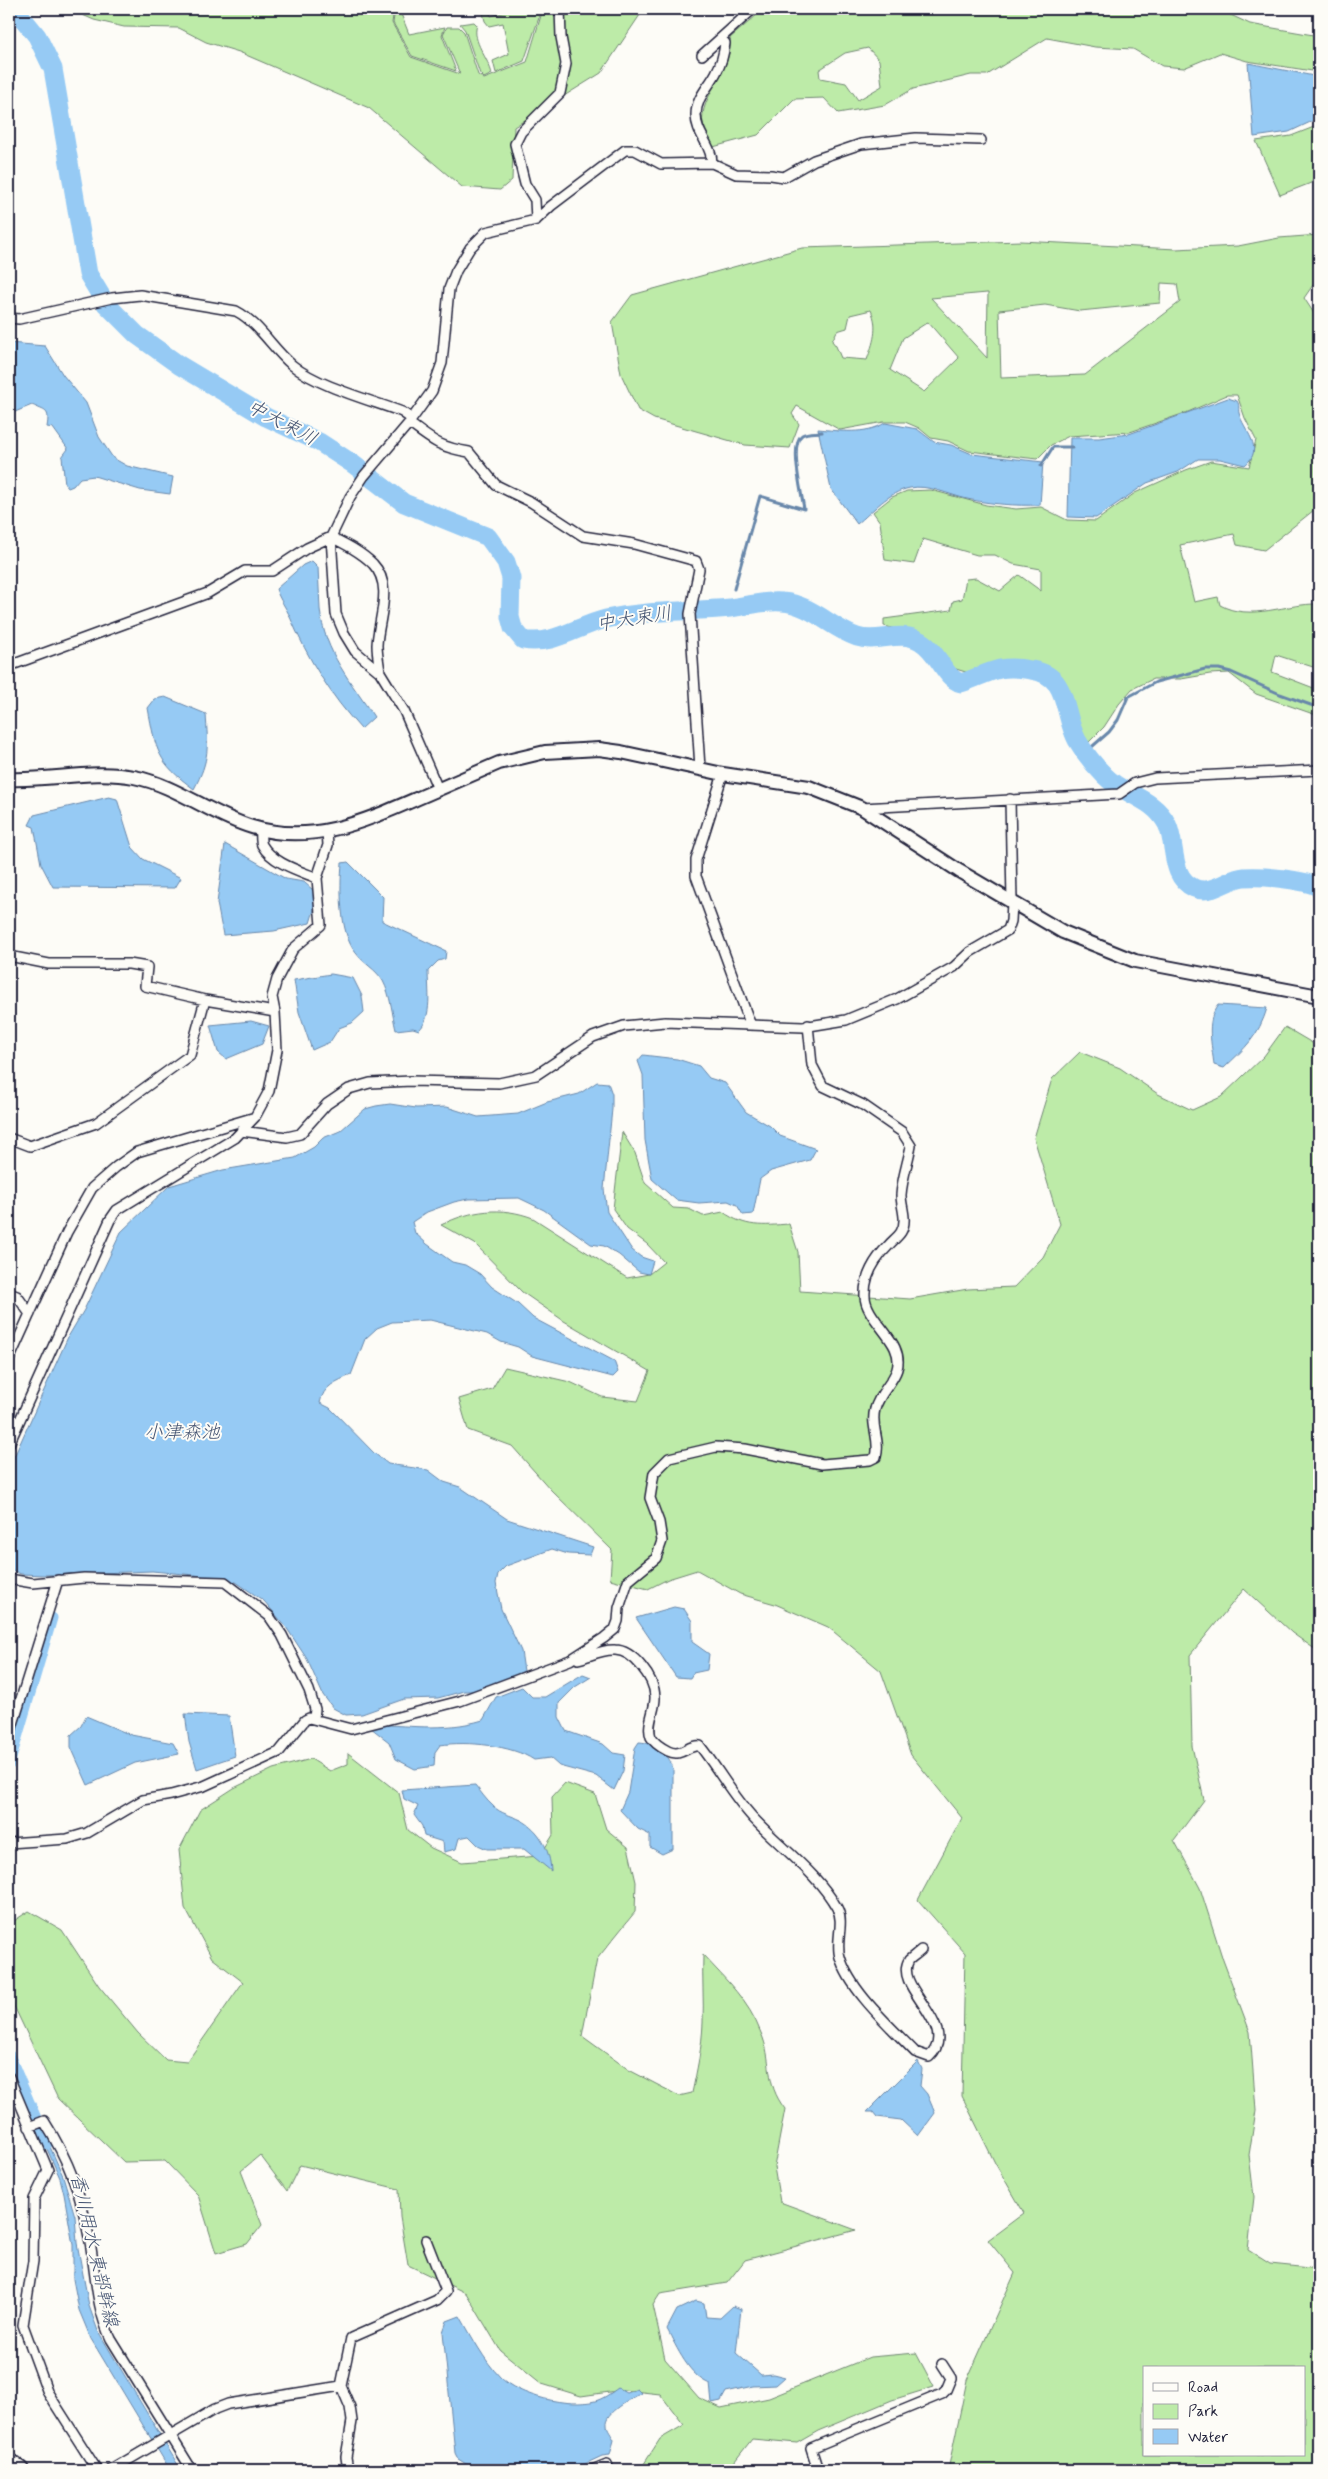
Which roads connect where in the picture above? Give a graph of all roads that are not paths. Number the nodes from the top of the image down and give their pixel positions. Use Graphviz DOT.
graph roads {
  1 [pos="560,9"];
  2 [pos="753,9"];
  3 [pos="721,39"];
  4 [pos="702,55"];
  5 [pos="981,140"];
  6 [pos="712,163"];
  7 [pos="536,220"];
  8 [pos="9,318"];
  9 [pos="411,421"];
  10 [pos="331,537"];
  11 [pos="9,666"];
  12 [pos="380,672"];
  13 [pos="700,768"];
  14 [pos="1319,770"];
  15 [pos="723,774"];
  16 [pos="9,779"];
  17 [pos="438,789"];
  18 [pos="1010,799"];
  19 [pos="862,808"];
  20 [pos="260,830"];
  21 [pos="327,832"];
  22 [pos="317,878"];
  23 [pos="1012,902"];
  24 [pos="9,956"];
  25 [pos="1319,996"];
  26 [pos="205,1000"];
  27 [pos="276,1012"];
  28 [pos="750,1023"];
  29 [pos="808,1026"];
  30 [pos="255,1117"];
  31 [pos="241,1131"];
  32 [pos="9,1138"];
  33 [pos="9,1293"];
  34 [pos="30,1314"];
  35 [pos="9,1360"];
  36 [pos="9,1444"];
  37 [pos="9,1579"];
  38 [pos="58,1580"];
  39 [pos="570,1660"];
  40 [pos="314,1718"];
  41 [pos="9,1737"];
  42 [pos="9,1843"];
  43 [pos="922,1950"];
  44 [pos="9,2076"];
  45 [pos="35,2124"];
  46 [pos="426,2240"];
  47 [pos="942,2364"];
  48 [pos="341,2386"];
  49 [pos="168,2436"];
  50 [pos="97,2470"];
  51 [pos="111,2470"];
  52 [pos="192,2470"];
  53 [pos="348,2470"];
  54 [pos="592,2470"];
  55 [pos="610,2470"];
  56 [pos="818,2470"];
  1 -- 7 [label="street"];
  2 -- 3 [label="street"];
  3 -- 4 [label="street"];
  3 -- 6 [label="street"];
  5 -- 6 [label="street"];
  6 -- 7 [label="street"];
  7 -- 9 [label="street"];
  8 -- 9 [label="street"];
  9 -- 10 [label="street"];
  9 -- 13 [label="street"];
  10 -- 11 [label="street"];
  10 -- 12 [label="street"];
  10 -- 12 [label="street"];
  12 -- 17 [label="street"];
  13 -- 15 [label="street"];
  13 -- 17 [label="street"];
  14 -- 18 [label="street"];
  15 -- 19 [label="street"];
  15 -- 28 [label="street"];
  16 -- 20 [label="street"];
  17 -- 21 [label="street"];
  18 -- 19 [label="street"];
  18 -- 23 [label="street"];
  19 -- 23 [label="street"];
  20 -- 21 [label="street"];
  20 -- 22 [label="street"];
  21 -- 22 [label="street"];
  22 -- 27 [label="street"];
  23 -- 25 [label="street"];
  23 -- 29 [label="street"];
  24 -- 26 [label="street"];
  26 -- 27 [label="street"];
  26 -- 32 [label="street"];
  27 -- 30 [label="street"];
  28 -- 29 [label="street"];
  28 -- 31 [label="street"];
  29 -- 39 [label="street"];
  30 -- 31 [label="street"];
  30 -- 34 [label="street"];
  31 -- 36 [label="street"];
  33 -- 34 [label="street"];
  34 -- 35 [label="street"];
  37 -- 38 [label="street"];
  38 -- 40 [label="street"];
  38 -- 41 [label="street"];
  39 -- 40 [label="street"];
  39 -- 43 [label="street"];
  40 -- 42 [label="street"];
  44 -- 45 [label="street"];
  45 -- 49 [label="street"];
  45 -- 50 [label="street"];
  46 -- 48 [label="street"];
  47 -- 56 [label="street"];
  48 -- 49 [label="street"];
  48 -- 53 [label="street"];
  49 -- 51 [label="street"];
  49 -- 52 [label="street"];
  54 -- 55 [label="street"];
}
